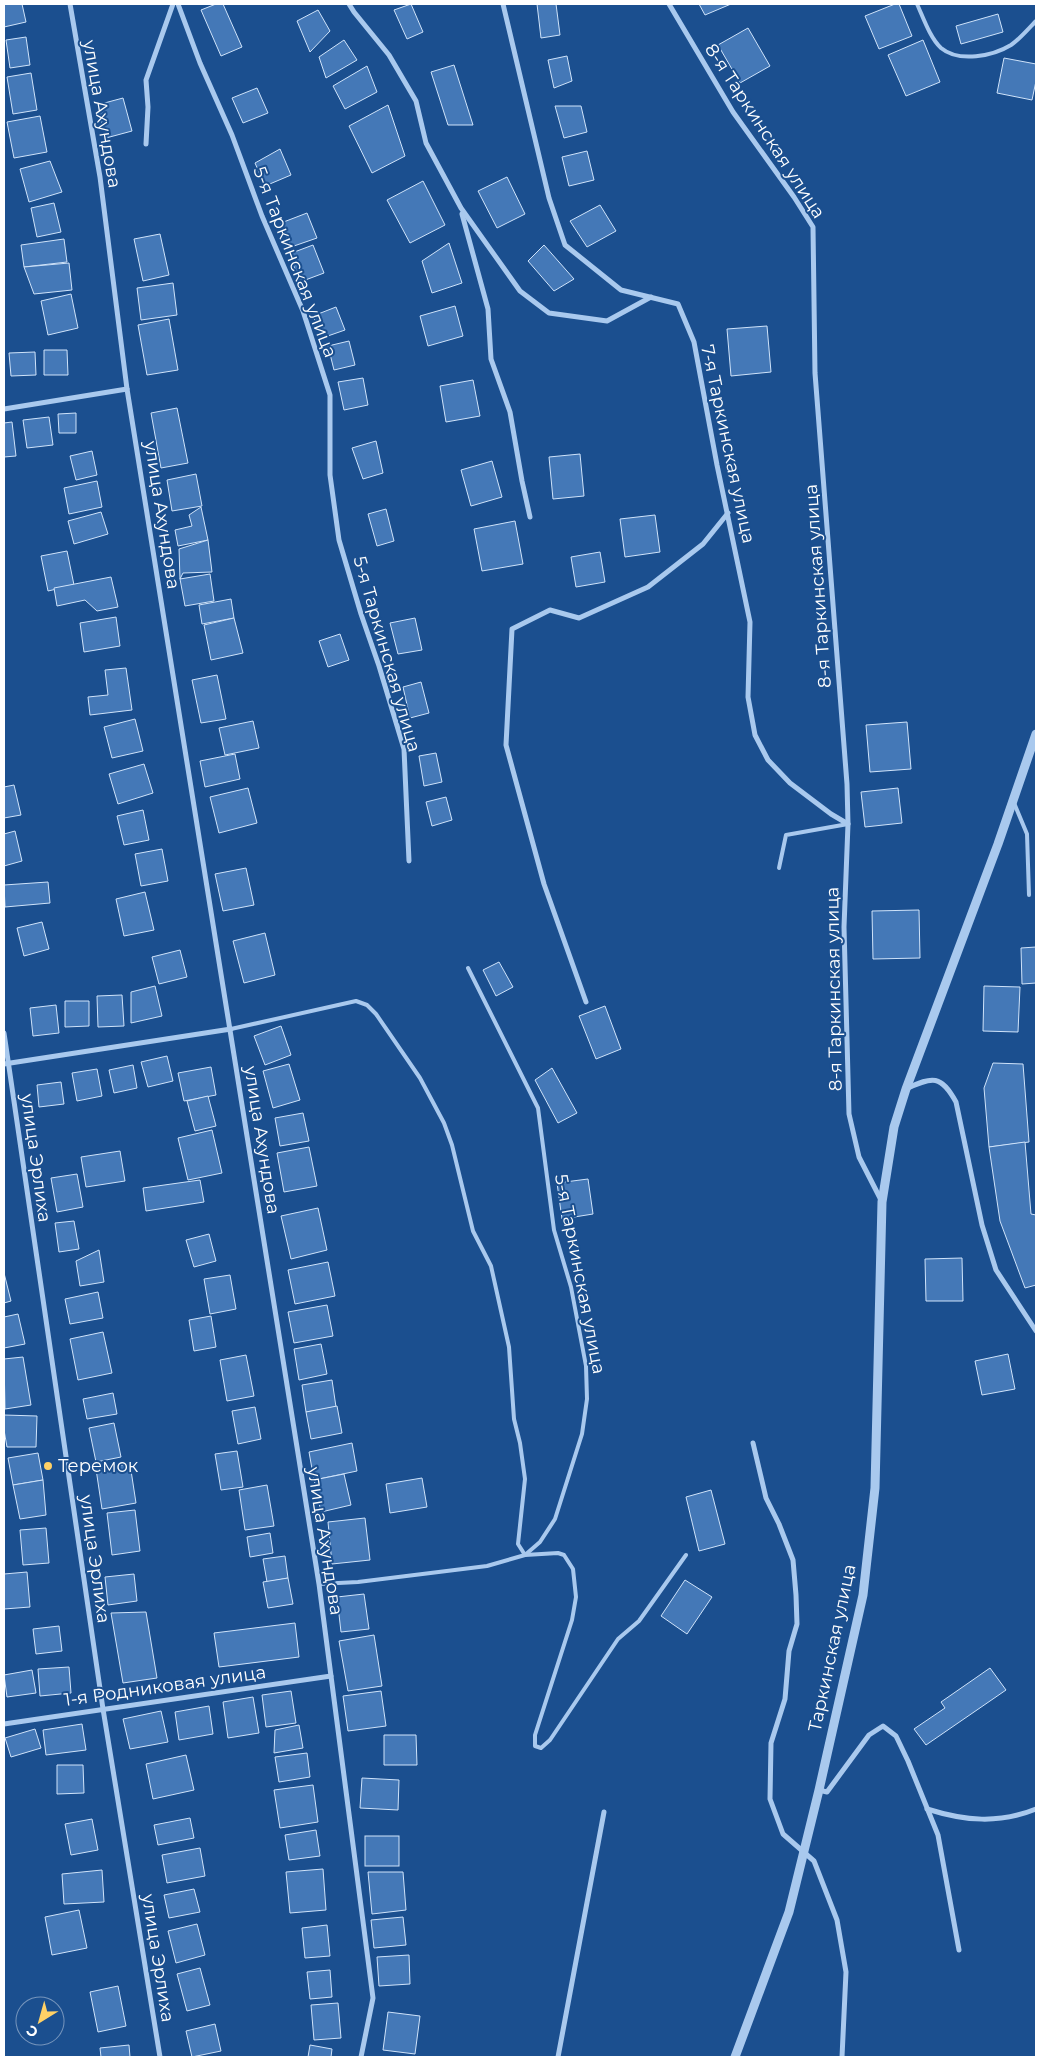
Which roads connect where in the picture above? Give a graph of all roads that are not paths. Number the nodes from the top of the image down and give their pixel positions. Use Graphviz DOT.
graph roads {
  1 [pos="70,4"];
  2 [pos="173,4"];
  3 [pos="178,4"];
  4 [pos="350,4"];
  5 [pos="503,4"];
  6 [pos="668,4"];
  7 [pos="918,4"];
  8 [pos="1036,21"];
  9 [pos="146,144"];
  10 [pos="461,208"];
  11 [pos="651,297"];
  12 [pos="128,389"];
  13 [pos="4,409"];
  14 [pos="728,513"];
  15 [pos="530,517"];
  16 [pos="1036,734"];
  17 [pos="1013,801"];
  18 [pos="848,824"];
  19 [pos="409,861"];
  20 [pos="780,868"];
  21 [pos="1029,895"];
  22 [pos="468,968"];
  23 [pos="586,1002"];
  24 [pos="231,1029"];
  25 [pos="4,1033"];
  26 [pos="6,1064"];
  27 [pos="906,1089"];
  28 [pos="882,1202"];
  29 [pos="1036,1331"];
  30 [pos="753,1443"];
  31 [pos="525,1555"];
  32 [pos="686,1555"];
  33 [pos="319,1584"];
  34 [pos="331,1676"];
  35 [pos="103,1710"];
  36 [pos="4,1724"];
  37 [pos="819,1790"];
  38 [pos="927,1809"];
  39 [pos="1036,1809"];
  40 [pos="604,1812"];
  41 [pos="959,1950"];
  42 [pos="160,2057"];
  43 [pos="362,2057"];
  44 [pos="558,2057"];
  45 [pos="735,2057"];
  46 [pos="842,2057"];
  1 -- 12 [label="street, улица Ахундова"];
  2 -- 9 [label="street"];
  3 -- 19 [label="street, 5-я Таркинская улица"];
  4 -- 10 [label="street"];
  5 -- 11 [label="street"];
  6 -- 18 [label="street, 8-я Таркинская улица"];
  7 -- 8 [label="lane"];
  10 -- 11 [label="street"];
  10 -- 15 [label="street"];
  11 -- 14 [label="street, 7-я Таркинская улица"];
  12 -- 13 [label="street"];
  12 -- 24 [label="street, улица Ахундова"];
  14 -- 18 [label="street, 7-я Таркинская улица"];
  14 -- 23 [label="street"];
  16 -- 17 [label="street, Таркинская улица"];
  17 -- 21 [label="lane"];
  17 -- 27 [label="street, Таркинская улица"];
  18 -- 20 [label="lane"];
  18 -- 28 [label="street, 8-я Таркинская улица"];
  22 -- 31 [label="lane, 5-я Таркинская улица"];
  24 -- 26 [label="street"];
  24 -- 31 [label="lane"];
  24 -- 33 [label="street, улица Ахундова"];
  25 -- 26 [label="street, улица Эрлиха"];
  26 -- 35 [label="street, улица Эрлиха"];
  27 -- 28 [label="street, Таркинская улица"];
  27 -- 29 [label="street"];
  28 -- 37 [label="street, Таркинская улица"];
  30 -- 46 [label="street"];
  31 -- 32 [label="lane, 5-я Таркинская улица"];
  31 -- 33 [label="lane, 5-я Таркинская улица"];
  33 -- 34 [label="street, улица Ахундова"];
  34 -- 35 [label="street, 1-я Родниковая улица"];
  34 -- 43 [label="street, улица Ахундова"];
  35 -- 36 [label="street, 1-я Родниковая улица"];
  35 -- 42 [label="street, улица Эрлиха"];
  37 -- 38 [label="street"];
  37 -- 45 [label="street, Таркинская улица"];
  38 -- 39 [label="street"];
  38 -- 41 [label="street"];
  40 -- 44 [label="street"];
}
